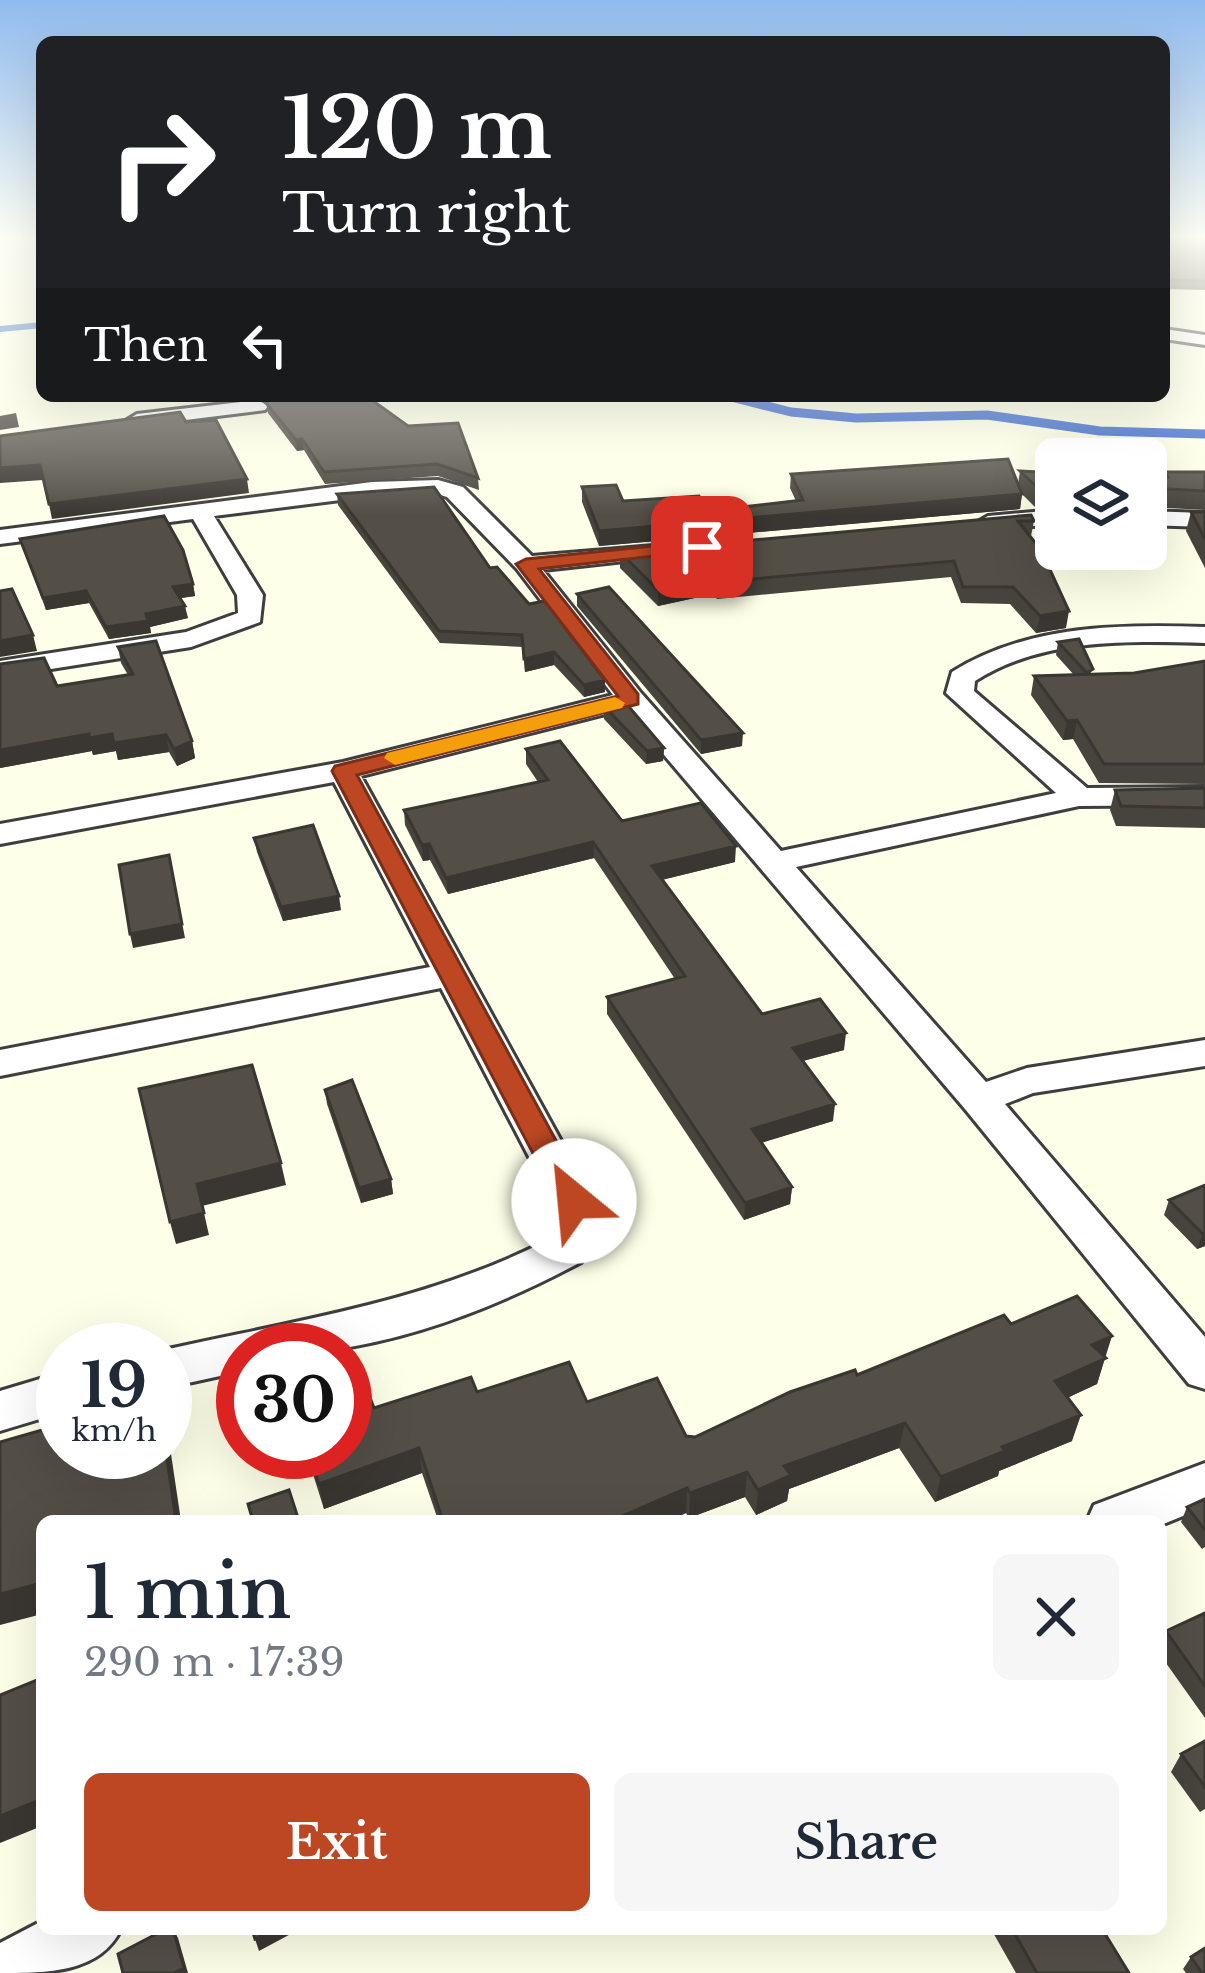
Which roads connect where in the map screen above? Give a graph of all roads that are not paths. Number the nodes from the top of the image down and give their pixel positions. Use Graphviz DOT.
graph roads {
  1 [pos="1170,335"];
  2 [pos="1205,340"];
  3 [pos="258,406"];
  4 [pos="116,423"];
  5 [pos="200,512"];
  6 [pos="1035,519"];
  7 [pos="1167,519"];
  8 [pos="1205,520"];
  9 [pos="968,524"];
  10 [pos="0,537"];
  11 [pos="702,547"];
  12 [pos="526,564"];
  13 [pos="1205,634"];
  14 [pos="0,669"];
  15 [pos="631,699"];
  16 [pos="343,771"];
  17 [pos="1205,796"];
  18 [pos="1079,797"];
  19 [pos="0,834"];
  20 [pos="775,862"];
  21 [pos="452,974"];
  22 [pos="1205,1053"];
  23 [pos="0,1063"];
  24 [pos="979,1099"];
  25 [pos="371,1323"];
  26 [pos="1205,1370"];
  27 [pos="36,1400"];
  28 [pos="0,1411"];
  29 [pos="1205,1485"];
  30 [pos="1128,1515"];
  1 -- 2 [label="street"];
  3 -- 4 [label="street"];
  5 -- 10 [label="street"];
  5 -- 12 [label="street"];
  5 -- 14 [label="street"];
  6 -- 9 [label="street"];
  7 -- 8 [label="street"];
  11 -- 12 [label="street"];
  12 -- 15 [label="street"];
  13 -- 18 [label="street"];
  15 -- 16 [label="street"];
  15 -- 20 [label="street"];
  16 -- 19 [label="street"];
  16 -- 21 [label="street"];
  17 -- 18 [label="street"];
  18 -- 20 [label="street"];
  20 -- 24 [label="street"];
  21 -- 23 [label="street"];
  21 -- 25 [label="street"];
  22 -- 24 [label="street"];
  24 -- 26 [label="street"];
  27 -- 28 [label="street"];
  29 -- 30 [label="street"];
}
